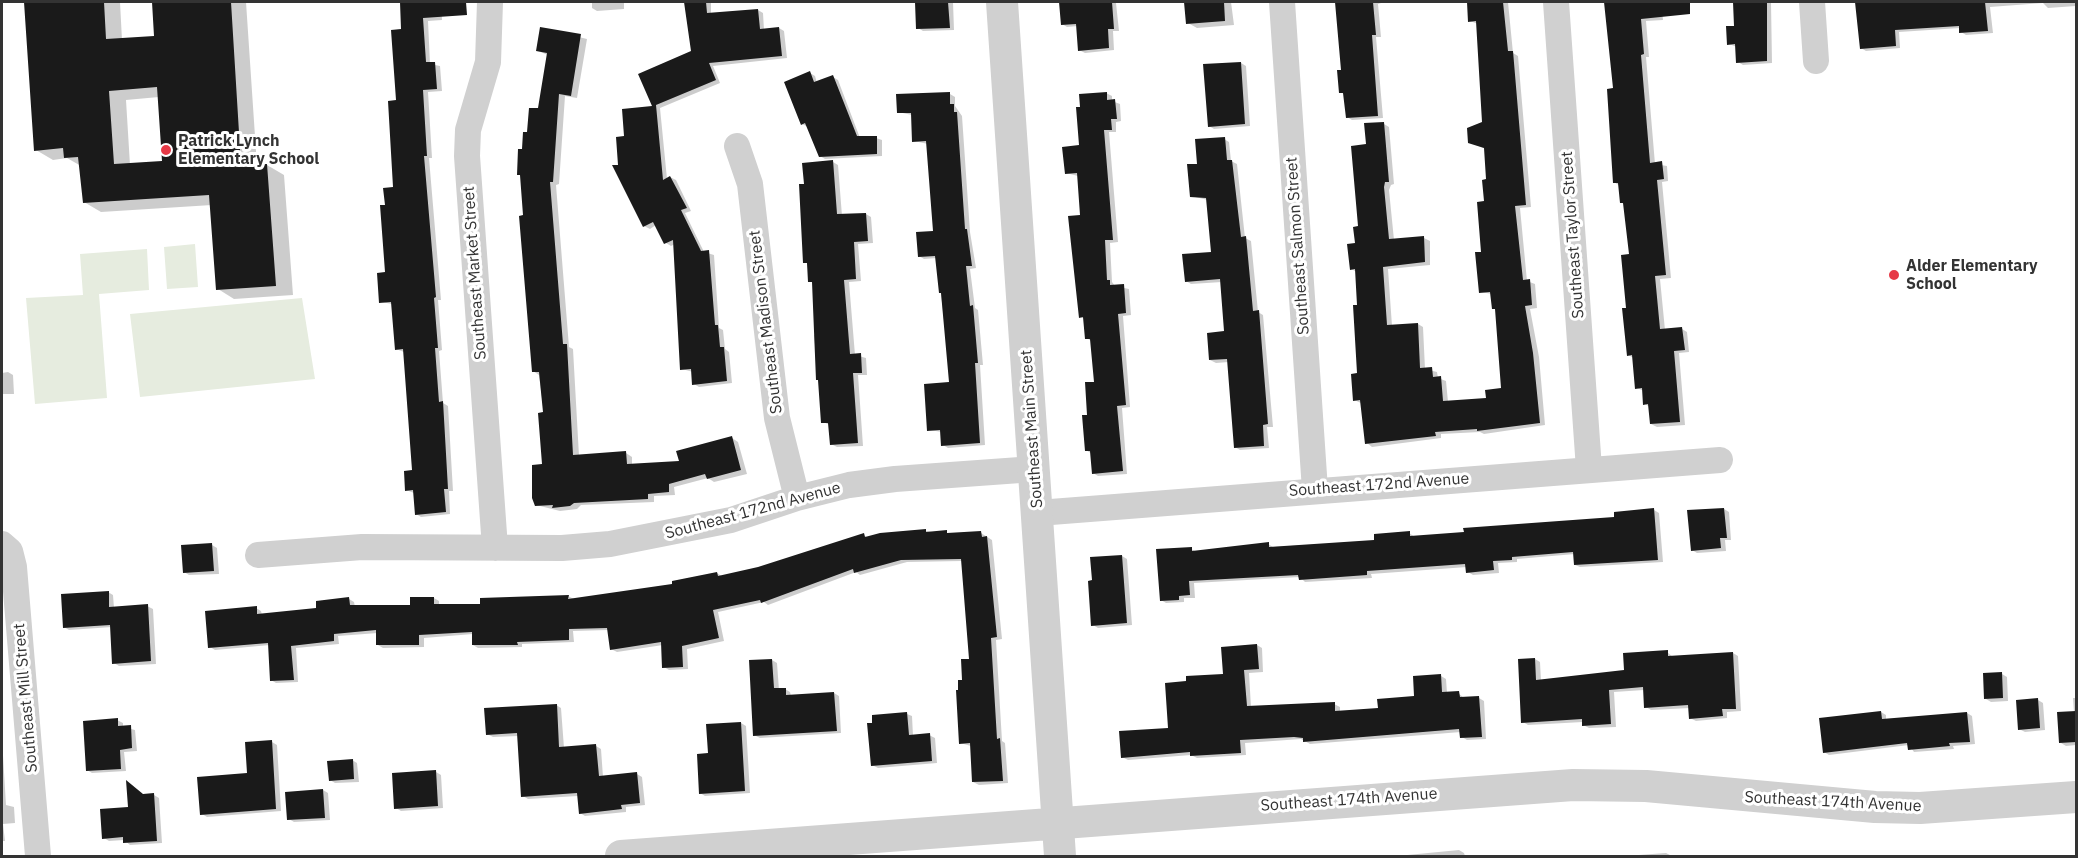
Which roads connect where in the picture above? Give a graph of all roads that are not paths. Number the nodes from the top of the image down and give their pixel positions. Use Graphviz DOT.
graph roads {
  1 [pos="490,2"];
  2 [pos="1002,2"];
  3 [pos="1282,2"];
  4 [pos="1557,2"];
  5 [pos="1812,2"];
  6 [pos="1816,61"];
  7 [pos="737,146"];
  8 [pos="1720,460"];
  9 [pos="1034,469"];
  10 [pos="1589,469"];
  11 [pos="1316,490"];
  12 [pos="797,498"];
  13 [pos="1038,513"];
  14 [pos="2,544"];
  15 [pos="495,548"];
  16 [pos="258,555"];
  17 [pos="2076,797"];
  18 [pos="1058,822"];
  19 [pos="38,856"];
  20 [pos="621,856"];
  21 [pos="1060,856"];
  1 -- 15 [label="street, Southeast Market Street"];
  2 -- 9 [label="street, Southeast Main Street"];
  3 -- 11 [label="street, Southeast Salmon Street"];
  4 -- 10 [label="street, Southeast Taylor Street"];
  5 -- 6 [label="street"];
  7 -- 12 [label="street, Southeast Madison Street"];
  8 -- 10 [label="street, Southeast 172nd Avenue"];
  9 -- 12 [label="street, Southeast 172nd Avenue"];
  9 -- 13 [label="street, Southeast Main Street"];
  10 -- 11 [label="street, Southeast 172nd Avenue"];
  11 -- 13 [label="street, Southeast 172nd Avenue"];
  12 -- 15 [label="street, Southeast 172nd Avenue"];
  13 -- 18 [label="street, Southeast Main Street"];
  14 -- 19 [label="street, Southeast Mill Street"];
  15 -- 16 [label="street, Southeast 172nd Avenue"];
  17 -- 18 [label="street, Southeast 174th Avenue"];
  18 -- 20 [label="street, Southeast 174th Avenue"];
  18 -- 21 [label="street, Southeast Main Street"];
}
